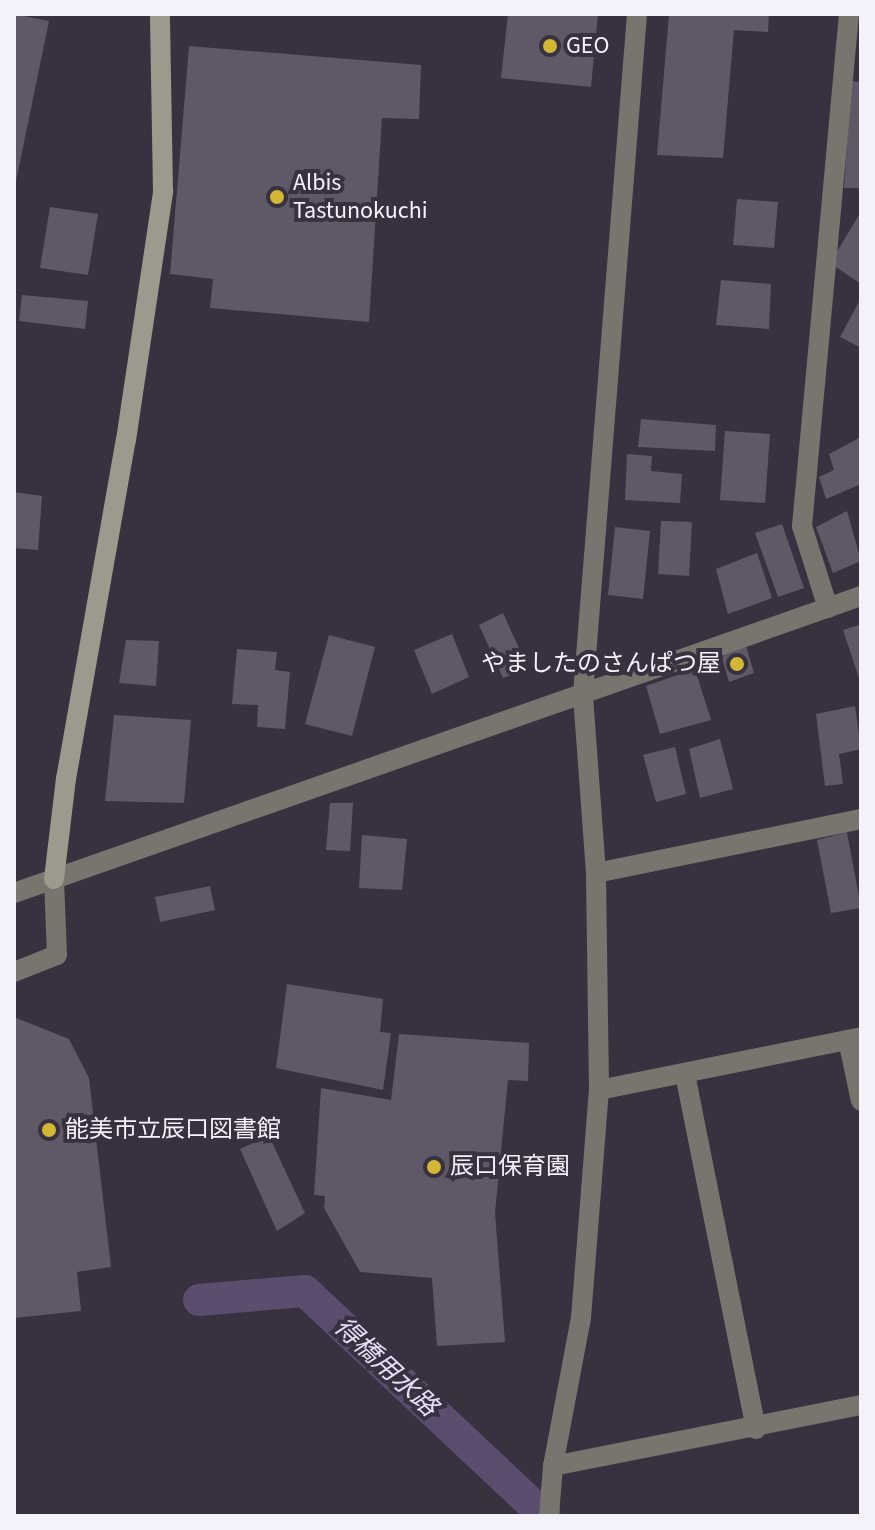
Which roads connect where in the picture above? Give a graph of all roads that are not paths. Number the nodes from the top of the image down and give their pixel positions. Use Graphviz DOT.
graph roads {
  1 [pos="160,14"];
  2 [pos="637,14"];
  3 [pos="849,14"];
  4 [pos="861,596"];
  5 [pos="828,608"];
  6 [pos="583,694"];
  7 [pos="861,819"];
  8 [pos="596,873"];
  9 [pos="54,879"];
  10 [pos="14,893"];
  11 [pos="14,972"];
  12 [pos="854,1039"];
  13 [pos="685,1074"];
  14 [pos="599,1090"];
  15 [pos="861,1101"];
  16 [pos="861,1405"];
  17 [pos="756,1429"];
  18 [pos="553,1466"];
  19 [pos="550,1507"];
  1 -- 9 [label="street"];
  2 -- 6 [label="street"];
  3 -- 5 [label="street"];
  4 -- 5 [label="street"];
  5 -- 6 [label="street"];
  6 -- 8 [label="street"];
  6 -- 9 [label="street"];
  7 -- 8 [label="street"];
  8 -- 14 [label="street"];
  9 -- 10 [label="street"];
  9 -- 11 [label="street"];
  12 -- 13 [label="street"];
  12 -- 15 [label="street"];
  13 -- 14 [label="street"];
  13 -- 17 [label="street"];
  14 -- 18 [label="street"];
  16 -- 17 [label="street"];
  17 -- 18 [label="street"];
  18 -- 19 [label="street"];
}
